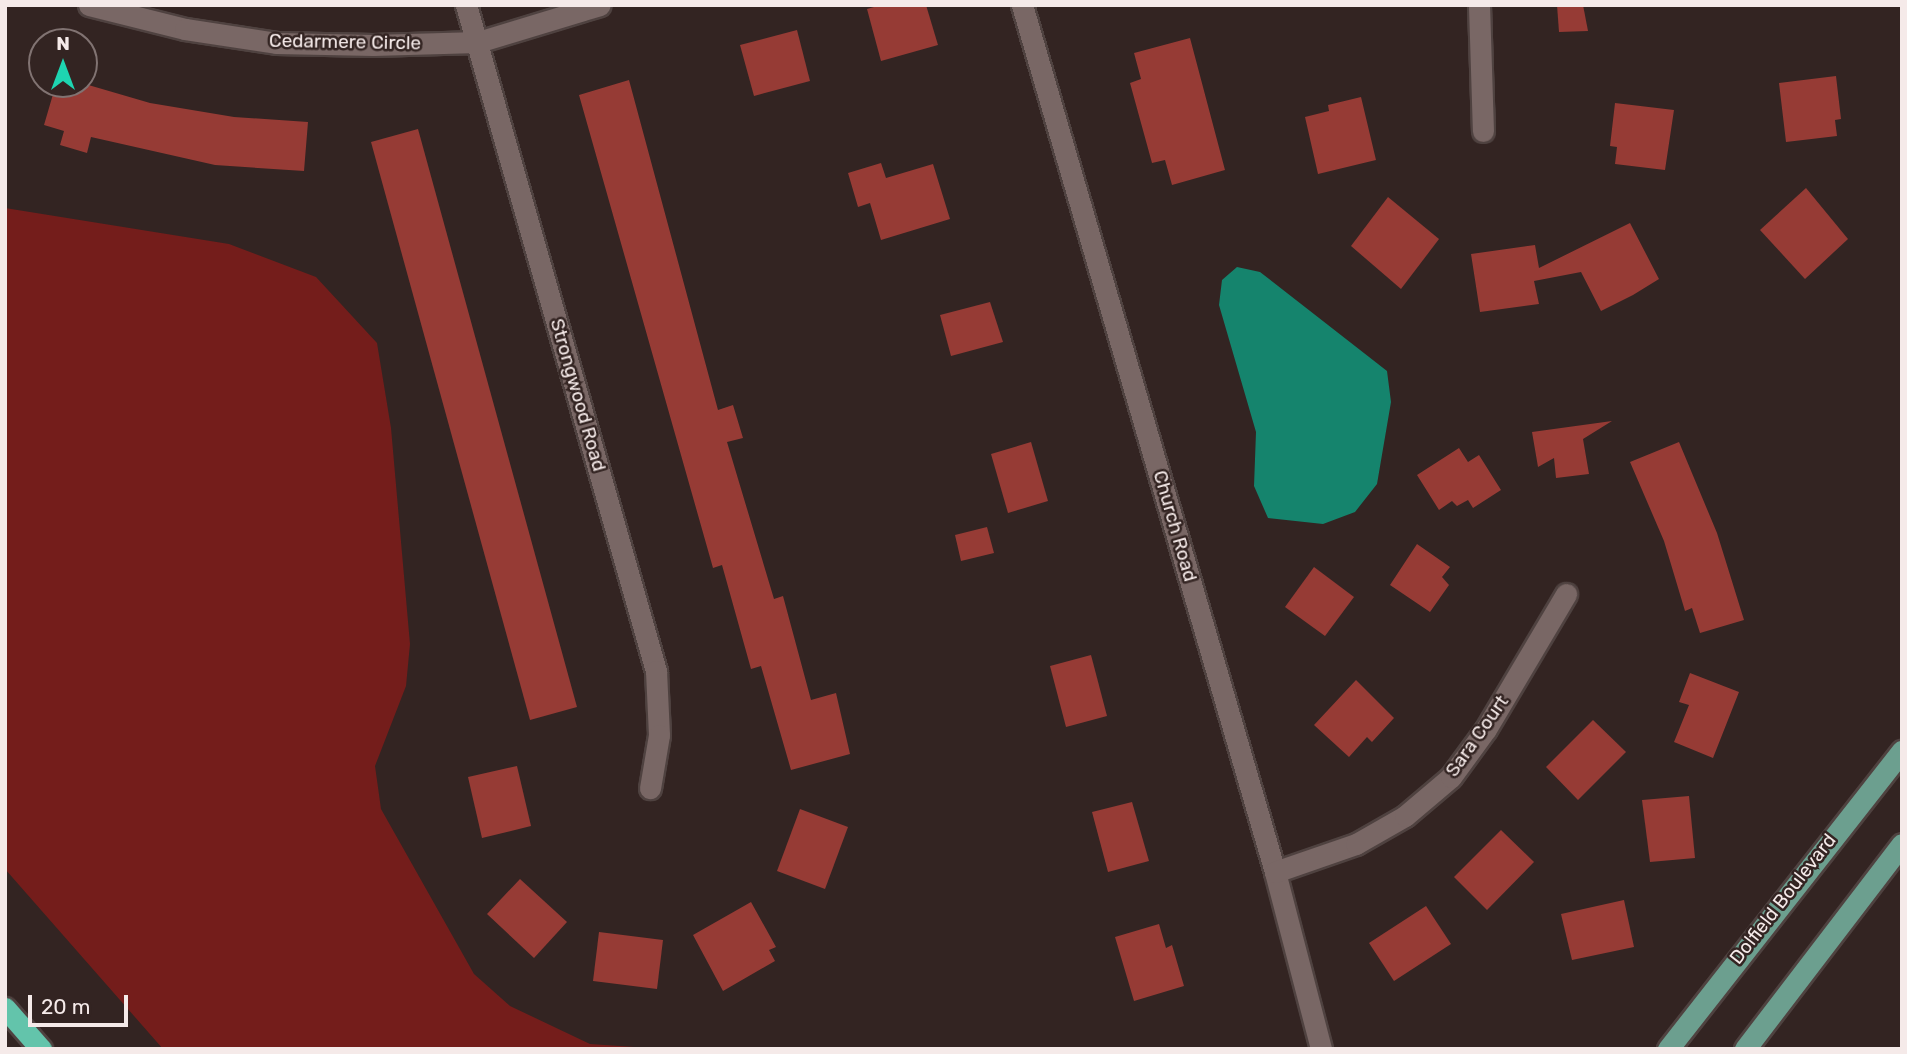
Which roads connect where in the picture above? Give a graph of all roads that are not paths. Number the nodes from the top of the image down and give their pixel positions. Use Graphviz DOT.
graph roads {
  1 [pos="89,5"];
  2 [pos="466,5"];
  3 [pos="600,5"];
  4 [pos="1022,5"];
  5 [pos="1479,5"];
  6 [pos="478,42"];
  7 [pos="1483,131"];
  8 [pos="1566,594"];
  9 [pos="1902,751"];
  10 [pos="650,788"];
  11 [pos="1902,844"];
  12 [pos="1275,872"];
  13 [pos="5,1007"];
  14 [pos="41,1049"];
  15 [pos="1321,1049"];
  16 [pos="1668,1049"];
  17 [pos="1745,1049"];
  1 -- 6 [label="street, Cedarmere Circle"];
  2 -- 6 [label="street, Strongwood Road"];
  3 -- 6 [label="street, Cedarmere Circle"];
  4 -- 12 [label="street, Church Road"];
  5 -- 7 [label="street"];
  6 -- 10 [label="street, Strongwood Road"];
  8 -- 12 [label="street, Sara Court"];
  9 -- 16 [label="main road, Dolfield Boulevard"];
  11 -- 17 [label="main road"];
  12 -- 15 [label="street, Church Road"];
  13 -- 14 [label="highway"];
}
